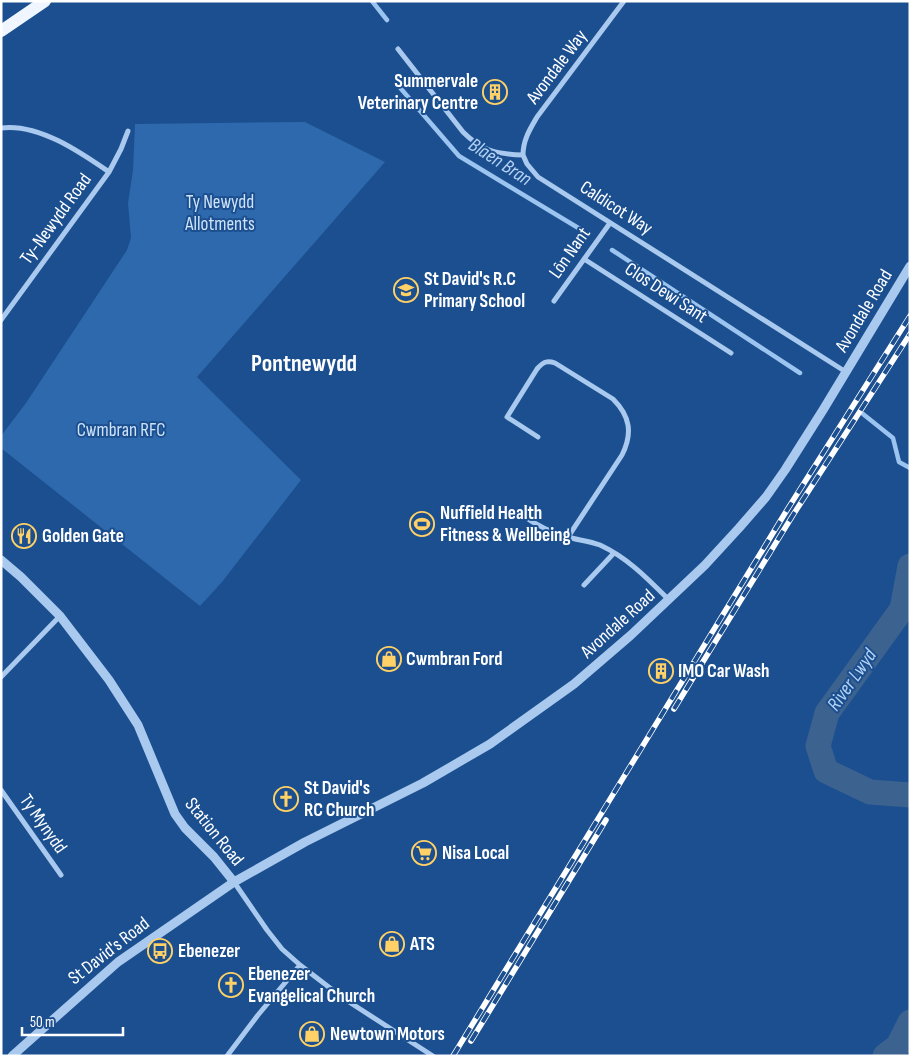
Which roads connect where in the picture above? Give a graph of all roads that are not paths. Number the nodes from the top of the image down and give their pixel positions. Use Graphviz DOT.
graph roads {
  1 [pos="46,1"];
  2 [pos="624,1"];
  3 [pos="1,31"];
  4 [pos="398,49"];
  5 [pos="1,128"];
  6 [pos="128,131"];
  7 [pos="523,154"];
  8 [pos="109,172"];
  9 [pos="610,223"];
  10 [pos="584,259"];
  11 [pos="910,266"];
  12 [pos="554,301"];
  13 [pos="1,320"];
  14 [pos="731,353"];
  15 [pos="846,372"];
  16 [pos="538,437"];
  17 [pos="522,515"];
  18 [pos="568,537"];
  19 [pos="614,553"];
  20 [pos="1,560"];
  21 [pos="584,585"];
  22 [pos="669,600"];
  23 [pos="60,616"];
  24 [pos="1,677"];
  25 [pos="1,790"];
  26 [pos="61,875"];
  27 [pos="234,882"];
  28 [pos="300,965"];
  29 [pos="432,1055"];
  30 [pos="12,1056"];
  31 [pos="227,1056"];
  1 -- 3 [label="main road"];
  2 -- 7 [label="street, Avondale Way"];
  4 -- 7 [label="street"];
  5 -- 8 [label="street"];
  6 -- 8 [label="street, Ty-Newydd Road"];
  7 -- 9 [label="street, Caldicot Way"];
  8 -- 13 [label="street, Ty-Newydd Road"];
  9 -- 10 [label="street, Lôn Nant"];
  9 -- 15 [label="street, Caldicot Way"];
  10 -- 12 [label="street, Lôn Nant"];
  10 -- 14 [label="street, Clos Dewi Sant"];
  11 -- 15 [label="street, Avondale Road"];
  15 -- 22 [label="street, Avondale Road"];
  16 -- 18 [label="street"];
  17 -- 18 [label="street"];
  18 -- 19 [label="street"];
  19 -- 21 [label="street"];
  19 -- 22 [label="street"];
  20 -- 23 [label="street, Station Road"];
  22 -- 27 [label="street, Avondale Road"];
  23 -- 24 [label="street"];
  23 -- 27 [label="street, Station Road"];
  25 -- 26 [label="street, Ty Mynydd"];
  27 -- 28 [label="street, Station Road"];
  27 -- 30 [label="street, St David's Road"];
  28 -- 29 [label="street, Station Road"];
  28 -- 31 [label="street"];
}
